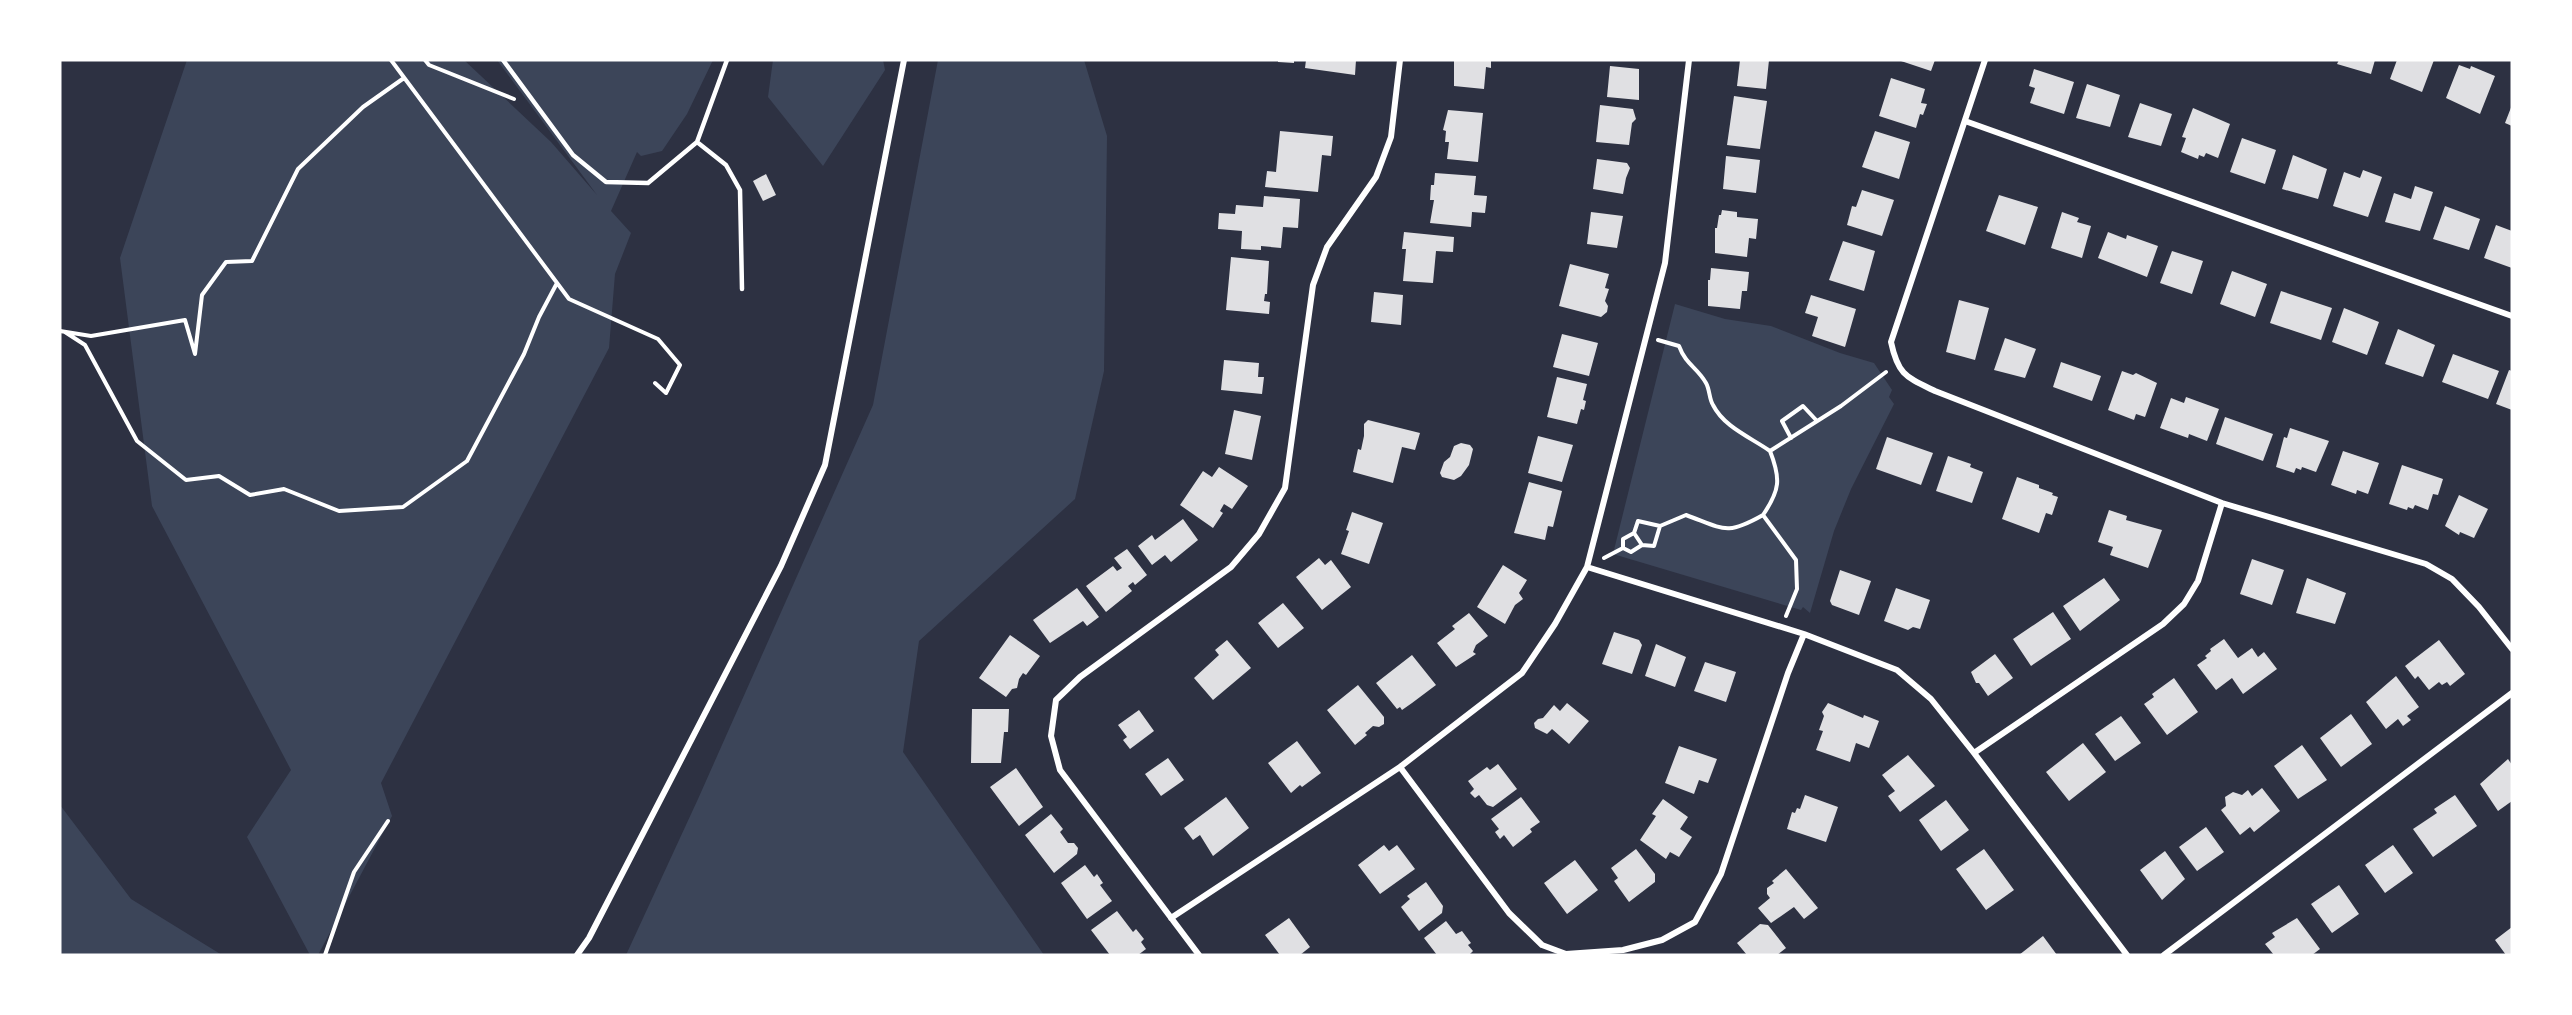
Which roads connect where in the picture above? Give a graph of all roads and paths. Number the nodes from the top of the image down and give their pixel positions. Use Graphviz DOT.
graph roads {
  1 [pos="391,60"];
  2 [pos="424,60"];
  3 [pos="503,60"];
  4 [pos="727,60"];
  5 [pos="904,60"];
  6 [pos="1400,60"];
  7 [pos="1689,60"];
  8 [pos="1985,60"];
  9 [pos="405,78"];
  10 [pos="539,109"];
  11 [pos="1965,121"];
  12 [pos="697,142"];
  13 [pos="557,283"];
  14 [pos="742,289"];
  15 [pos="2512,316"];
  16 [pos="63,332"];
  17 [pos="1645,337"];
  18 [pos="1896,365"];
  19 [pos="655,383"];
  20 [pos="1817,421"];
  21 [pos="1791,438"];
  22 [pos="1770,451"];
  23 [pos="2222,503"];
  24 [pos="1763,515"];
  25 [pos="1660,526"];
  26 [pos="1634,533"];
  27 [pos="1642,545"];
  28 [pos="1623,548"];
  29 [pos="1587,567"];
  30 [pos="1782,627"];
  31 [pos="1804,634"];
  32 [pos="2512,649"];
  33 [pos="2512,693"];
  34 [pos="1974,753"];
  35 [pos="1400,767"];
  36 [pos="388,821"];
  37 [pos="1171,918"];
  38 [pos="325,955"];
  39 [pos="577,955"];
  40 [pos="1199,955"];
  41 [pos="2127,955"];
  42 [pos="2164,955"];
  1 -- 9 [label="path"];
  2 -- 10 [label="path"];
  3 -- 10 [label="lane"];
  4 -- 12 [label="lane"];
  5 -- 39 [label="street"];
  6 -- 37 [label="street"];
  7 -- 17 [label="street"];
  8 -- 11 [label="street"];
  9 -- 13 [label="path"];
  9 -- 16 [label="path"];
  10 -- 12 [label="lane"];
  11 -- 15 [label="street"];
  11 -- 18 [label="street"];
  12 -- 14 [label="lane"];
  13 -- 16 [label="path"];
  13 -- 19 [label="path"];
  17 -- 22 [label="path"];
  17 -- 29 [label="street"];
  18 -- 20 [label="path"];
  18 -- 23 [label="street"];
  20 -- 21 [label="path"];
  20 -- 21 [label="path"];
  21 -- 22 [label="path"];
  22 -- 24 [label="path"];
  23 -- 32 [label="street"];
  23 -- 34 [label="street"];
  24 -- 25 [label="path"];
  24 -- 30 [label="path"];
  25 -- 26 [label="path"];
  25 -- 27 [label="path"];
  26 -- 27 [label="path"];
  26 -- 28 [label="path"];
  27 -- 28 [label="path"];
  28 -- 29 [label="path"];
  29 -- 30 [label="street"];
  29 -- 35 [label="street"];
  30 -- 31 [label="street"];
  31 -- 34 [label="street"];
  31 -- 35 [label="street"];
  33 -- 42 [label="street"];
  34 -- 41 [label="street"];
  35 -- 37 [label="street"];
  36 -- 38 [label="path"];
  37 -- 40 [label="street"];
}
